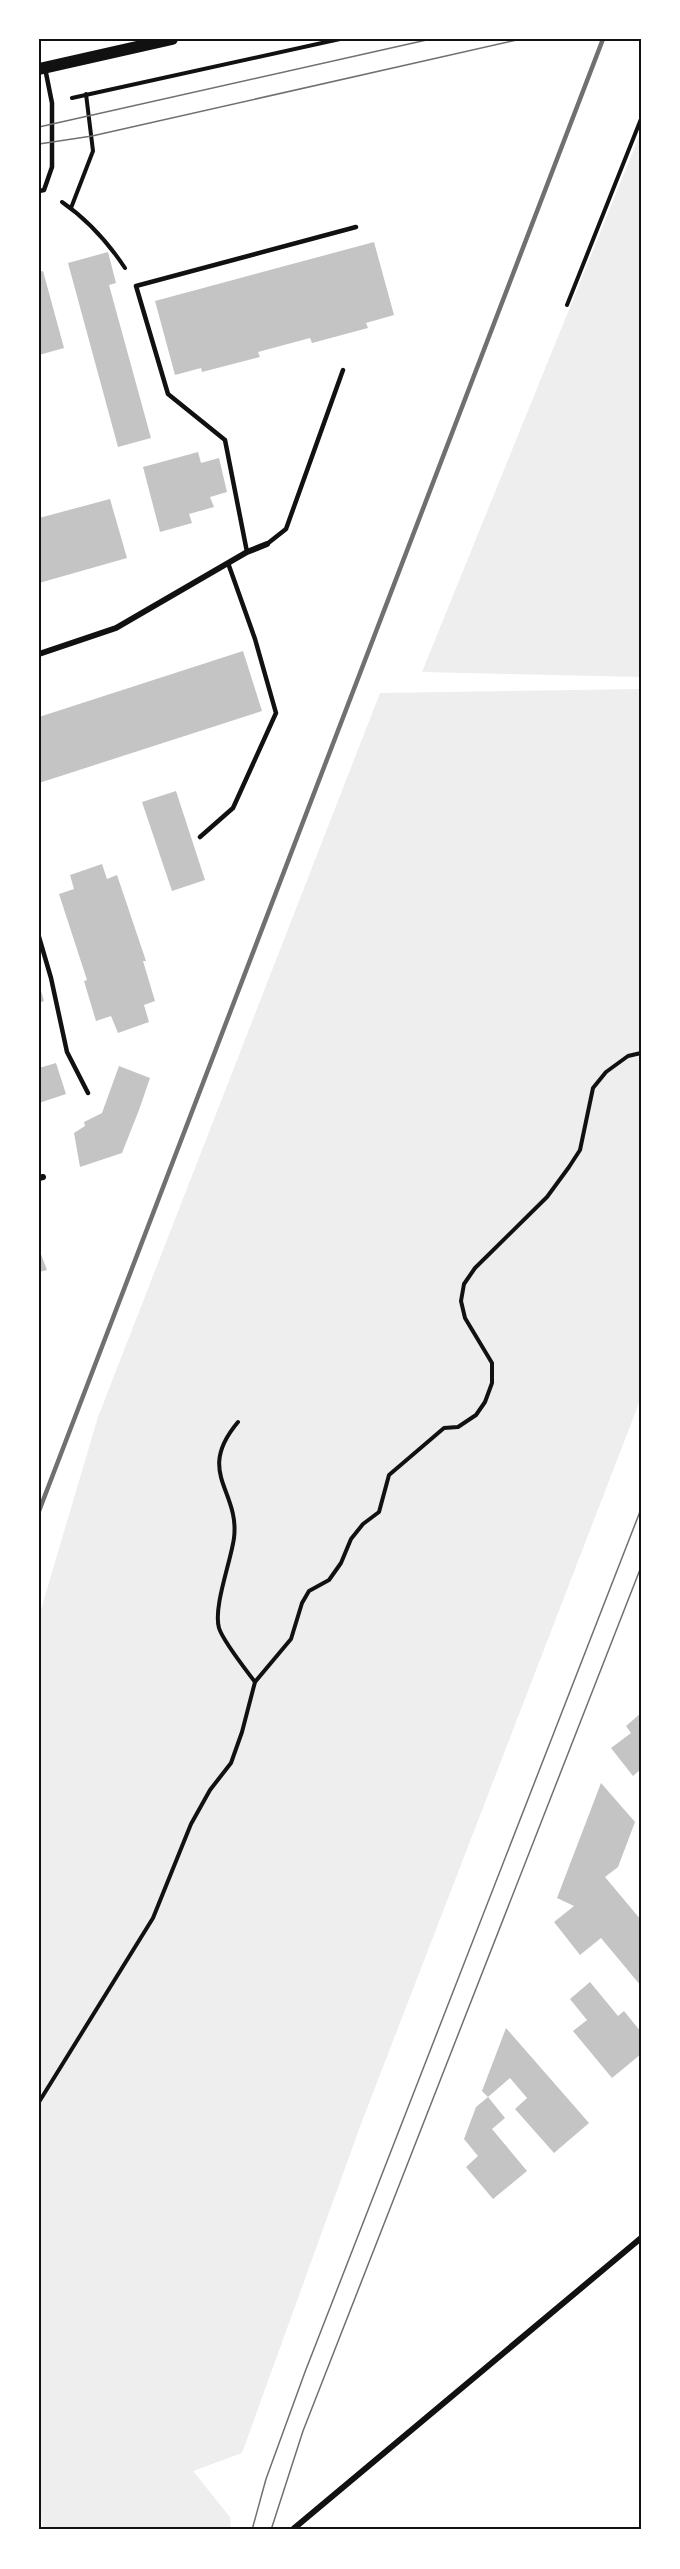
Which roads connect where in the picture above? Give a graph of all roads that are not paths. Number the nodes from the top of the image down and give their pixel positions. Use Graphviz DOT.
graph roads {
  1 [pos="172,39"];
  2 [pos="42,68"];
  3 [pos="39,191"];
  4 [pos="356,227"];
  5 [pos="343,370"];
  6 [pos="267,544"];
  7 [pos="247,552"];
  8 [pos="228,562"];
  9 [pos="39,654"];
  10 [pos="200,837"];
  11 [pos="39,937"];
  12 [pos="88,1093"];
  13 [pos="641,2238"];
  14 [pos="292,2530"];
  1 -- 2 [label="main road"];
  2 -- 3 [label="lane"];
  4 -- 7 [label="lane"];
  5 -- 6 [label="lane"];
  6 -- 7 [label="street"];
  7 -- 8 [label="street"];
  8 -- 9 [label="street"];
  8 -- 10 [label="lane"];
  11 -- 12 [label="lane"];
  13 -- 14 [label="street"];
}
